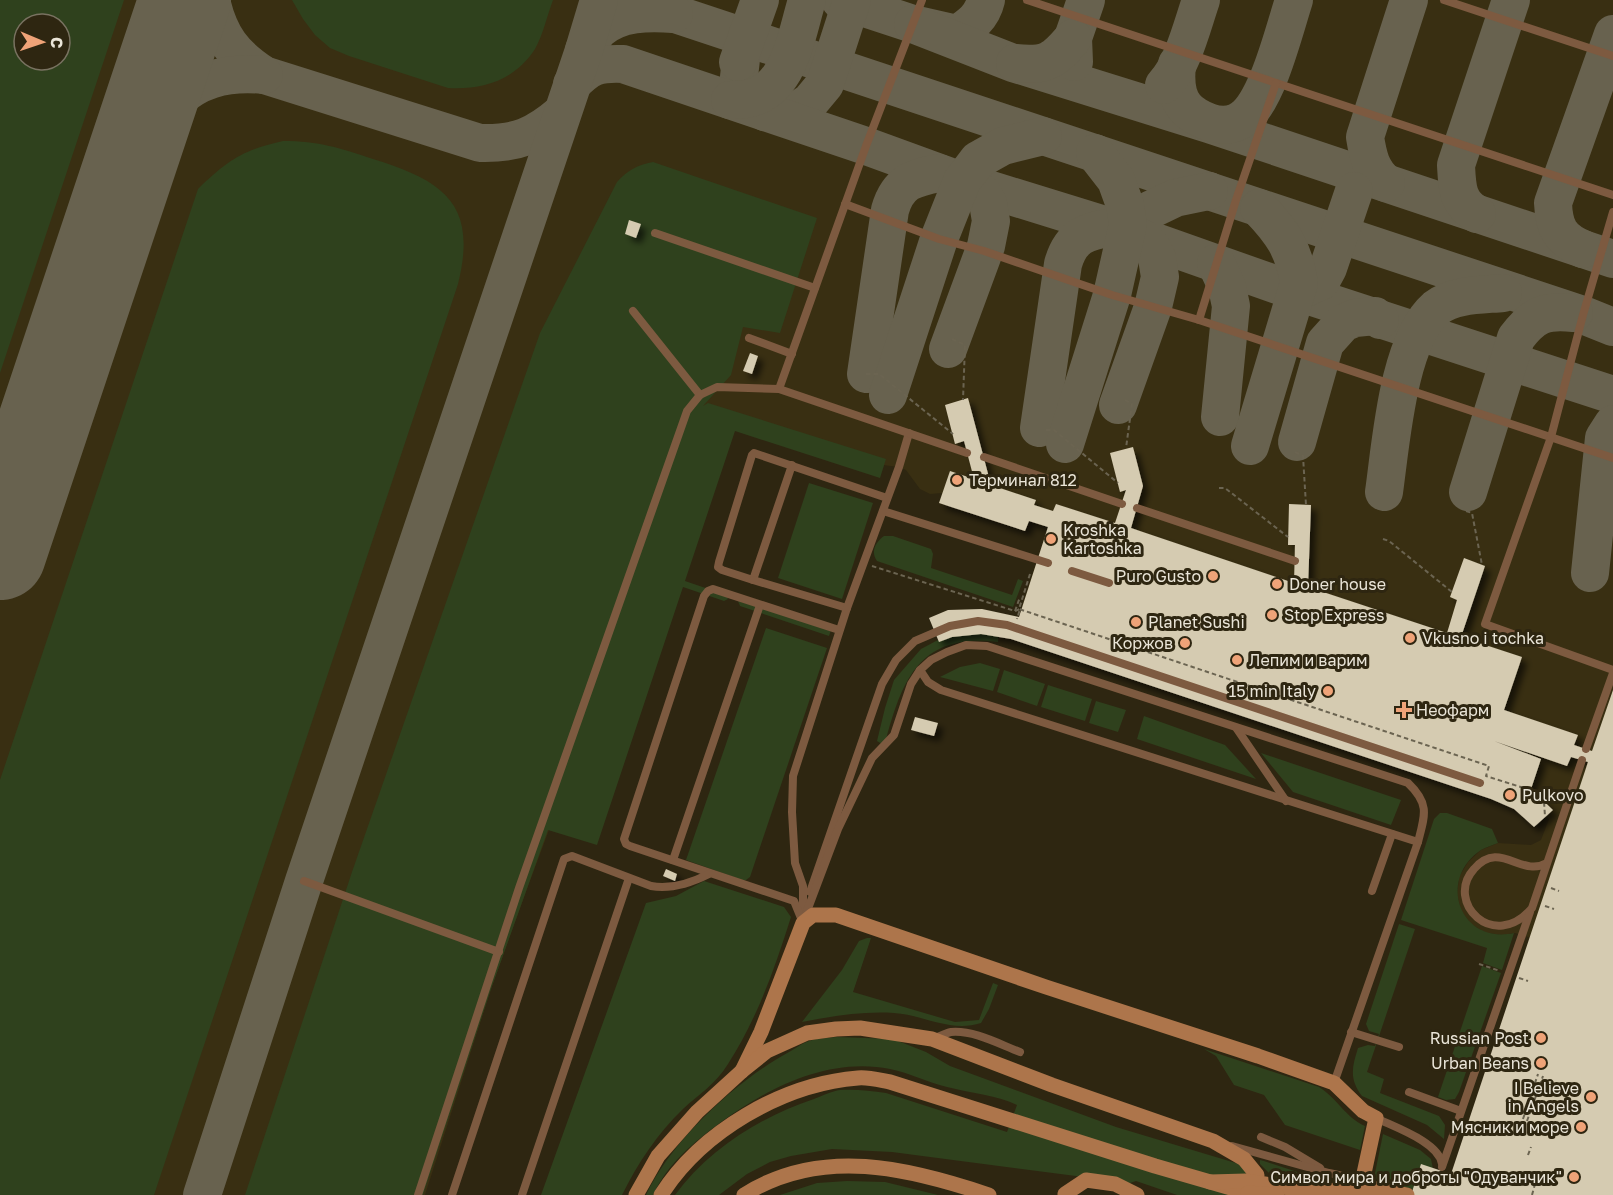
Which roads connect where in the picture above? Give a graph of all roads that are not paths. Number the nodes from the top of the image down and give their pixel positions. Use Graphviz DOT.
graph roads {
  1 [pos="922,0"];
  2 [pos="1027,0"];
  3 [pos="1444,0"];
  4 [pos="1613,56"];
  5 [pos="1276,83"];
  6 [pos="1613,195"];
  7 [pos="845,204"];
  8 [pos="1613,212"];
  9 [pos="655,233"];
  10 [pos="815,288"];
  11 [pos="633,311"];
  12 [pos="1199,320"];
  13 [pos="749,338"];
  14 [pos="792,354"];
  15 [pos="779,389"];
  16 [pos="700,395"];
  17 [pos="909,433"];
  18 [pos="1551,437"];
  19 [pos="968,453"];
  20 [pos="984,457"];
  21 [pos="1613,458"];
  22 [pos="792,465"];
  23 [pos="887,498"];
  24 [pos="1122,504"];
  25 [pos="1137,508"];
  26 [pos="883,511"];
  27 [pos="1295,561"];
  28 [pos="1048,563"];
  29 [pos="1072,571"];
  30 [pos="753,580"];
  31 [pos="1108,583"];
  32 [pos="760,605"];
  33 [pos="847,608"];
  34 [pos="839,630"];
  35 [pos="920,670"];
  36 [pos="1613,671"];
  37 [pos="1237,729"];
  38 [pos="1586,749"];
  39 [pos="1582,760"];
  40 [pos="1479,783"];
  41 [pos="1286,801"];
  42 [pos="1392,834"];
  43 [pos="1418,842"];
  44 [pos="673,860"];
  45 [pos="1547,863"];
  46 [pos="709,874"];
  47 [pos="629,878"];
  48 [pos="304,881"];
  49 [pos="1372,891"];
  50 [pos="1532,908"];
  51 [pos="803,923"];
  52 [pos="499,952"];
  53 [pos="1351,1032"];
  54 [pos="932,1039"];
  55 [pos="1399,1047"];
  56 [pos="1020,1052"];
  57 [pos="742,1071"];
  58 [pos="1334,1083"];
  59 [pos="1409,1092"];
  60 [pos="1461,1111"];
  61 [pos="1376,1118"];
  62 [pos="1261,1137"];
  63 [pos="1213,1141"];
  64 [pos="1329,1173"];
  65 [pos="1257,1175"];
  66 [pos="1360,1178"];
  67 [pos="1210,1182"];
  68 [pos="1061,1194"];
  69 [pos="1251,1194"];
  70 [pos="418,1195"];
  71 [pos="452,1195"];
  72 [pos="522,1195"];
  73 [pos="636,1195"];
  74 [pos="661,1195"];
  75 [pos="744,1195"];
  76 [pos="989,1195"];
  77 [pos="1083,1195"];
  78 [pos="1120,1195"];
  79 [pos="1137,1195"];
  80 [pos="1280,1195"];
  81 [pos="1407,1195"];
  1 -- 7 [label="lane"];
  2 -- 5 [label="lane"];
  3 -- 4 [label="lane"];
  5 -- 6 [label="lane"];
  5 -- 12 [label="lane"];
  7 -- 10 [label="lane"];
  7 -- 12 [label="lane"];
  8 -- 18 [label="lane"];
  9 -- 10 [label="lane"];
  10 -- 14 [label="lane"];
  11 -- 16 [label="lane"];
  12 -- 18 [label="lane"];
  13 -- 14 [label="lane"];
  14 -- 15 [label="lane"];
  15 -- 16 [label="lane"];
  15 -- 17 [label="lane"];
  16 -- 52 [label="lane"];
  17 -- 19 [label="lane"];
  17 -- 23 [label="lane"];
  18 -- 21 [label="lane"];
  18 -- 36 [label="lane"];
  20 -- 24 [label="lane"];
  22 -- 23 [label="lane"];
  22 -- 30 [label="lane"];
  22 -- 30 [label="lane"];
  23 -- 26 [label="lane"];
  25 -- 27 [label="lane"];
  26 -- 28 [label="lane"];
  26 -- 33 [label="lane"];
  29 -- 31 [label="lane"];
  30 -- 33 [label="lane"];
  32 -- 34 [label="lane"];
  32 -- 44 [label="lane"];
  32 -- 44 [label="lane"];
  33 -- 34 [label="lane"];
  34 -- 51 [label="lane"];
  35 -- 37 [label="lane"];
  35 -- 41 [label="lane"];
  35 -- 51 [label="lane"];
  36 -- 38 [label="lane"];
  37 -- 41 [label="lane"];
  37 -- 43 [label="lane"];
  39 -- 45 [label="lane"];
  40 -- 51 [label="lane"];
  41 -- 42 [label="lane"];
  42 -- 43 [label="lane"];
  42 -- 49 [label="lane"];
  43 -- 53 [label="lane"];
  44 -- 46 [label="lane"];
  45 -- 50 [label="lane"];
  45 -- 50 [label="lane"];
  46 -- 47 [label="lane"];
  46 -- 51 [label="lane"];
  47 -- 71 [label="lane"];
  47 -- 72 [label="lane"];
  48 -- 52 [label="lane"];
  50 -- 60 [label="lane"];
  51 -- 57 [label="street"];
  51 -- 58 [label="street"];
  52 -- 70 [label="lane"];
  53 -- 55 [label="lane"];
  53 -- 58 [label="lane"];
  54 -- 56 [label="lane"];
  54 -- 57 [label="street"];
  54 -- 63 [label="street"];
  57 -- 73 [label="street"];
  58 -- 61 [label="street"];
  59 -- 60 [label="lane"];
  60 -- 61 [label="lane"];
  61 -- 66 [label="street"];
  62 -- 64 [label="lane"];
  63 -- 64 [label="lane"];
  63 -- 65 [label="street"];
  64 -- 66 [label="lane"];
  67 -- 69 [label="street, bridge"];
  67 -- 74 [label="street"];
  67 -- 81 [label="street, bridge"];
  68 -- 77 [label="street"];
  68 -- 78 [label="street"];
  68 -- 79 [label="street"];
  69 -- 80 [label="street, bridge"];
  75 -- 76 [label="street"];
}
